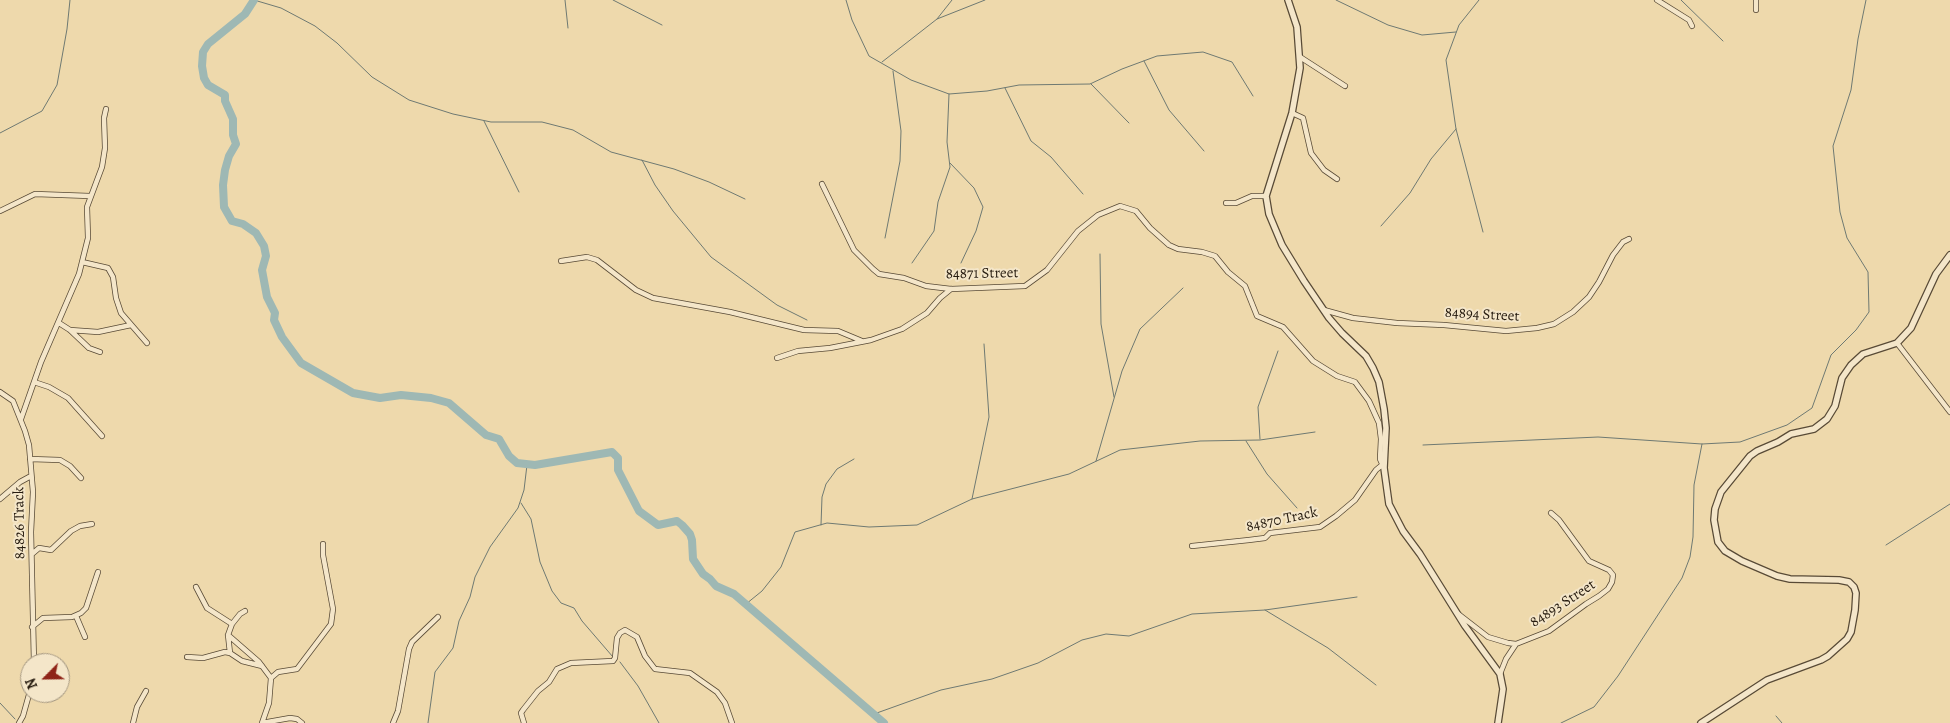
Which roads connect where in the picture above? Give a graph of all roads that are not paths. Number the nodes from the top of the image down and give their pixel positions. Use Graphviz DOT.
graph roads {
  1 [pos="1288,0"];
  2 [pos="1657,0"];
  3 [pos="1756,0"];
  4 [pos="1756,10"];
  5 [pos="1692,26"];
  6 [pos="1300,57"];
  7 [pos="1345,86"];
  8 [pos="106,109"];
  9 [pos="1292,113"];
  10 [pos="1337,179"];
  11 [pos="822,184"];
  12 [pos="90,196"];
  13 [pos="1266,196"];
  14 [pos="1226,203"];
  15 [pos="0,211"];
  16 [pos="1629,239"];
  17 [pos="1950,255"];
  18 [pos="561,261"];
  19 [pos="82,262"];
  20 [pos="951,289"];
  21 [pos="1324,310"];
  22 [pos="59,323"];
  23 [pos="130,326"];
  24 [pos="70,330"];
  25 [pos="862,341"];
  26 [pos="147,343"];
  27 [pos="1897,343"];
  28 [pos="100,352"];
  29 [pos="777,358"];
  30 [pos="34,382"];
  31 [pos="0,392"];
  32 [pos="1950,412"];
  33 [pos="21,420"];
  34 [pos="102,436"];
  35 [pos="30,459"];
  36 [pos="1383,467"];
  37 [pos="31,476"];
  38 [pos="81,478"];
  39 [pos="0,499"];
  40 [pos="1551,513"];
  41 [pos="92,524"];
  42 [pos="323,544"];
  43 [pos="1192,546"];
  44 [pos="32,554"];
  45 [pos="98,572"];
  46 [pos="196,587"];
  47 [pos="245,611"];
  48 [pos="1456,612"];
  49 [pos="76,616"];
  50 [pos="438,617"];
  51 [pos="232,624"];
  52 [pos="32,627"];
  53 [pos="228,635"];
  54 [pos="85,637"];
  55 [pos="1516,644"];
  56 [pos="33,653"];
  57 [pos="230,653"];
  58 [pos="187,657"];
  59 [pos="264,666"];
  60 [pos="1500,674"];
  61 [pos="271,678"];
  62 [pos="146,691"];
  63 [pos="27,703"];
  64 [pos="19,723"];
  65 [pos="134,723"];
  66 [pos="262,723"];
  67 [pos="302,723"];
  68 [pos="393,723"];
  69 [pos="524,723"];
  70 [pos="732,723"];
  71 [pos="1498,723"];
  72 [pos="1701,723"];
  1 -- 6 [label="street"];
  2 -- 5 [label="street"];
  3 -- 4 [label="street"];
  6 -- 7 [label="street"];
  6 -- 9 [label="street"];
  8 -- 12 [label="street"];
  9 -- 10 [label="street"];
  9 -- 13 [label="street"];
  11 -- 20 [label="street, 84871 Street"];
  12 -- 15 [label="street"];
  12 -- 19 [label="street"];
  13 -- 14 [label="street"];
  13 -- 21 [label="street"];
  16 -- 21 [label="street, 84894 Street"];
  17 -- 27 [label="street"];
  18 -- 25 [label="street"];
  19 -- 22 [label="street"];
  19 -- 23 [label="street"];
  20 -- 25 [label="street"];
  20 -- 36 [label="street, 84871 Street"];
  21 -- 36 [label="street"];
  22 -- 24 [label="street"];
  22 -- 30 [label="street"];
  23 -- 24 [label="street"];
  23 -- 26 [label="street"];
  24 -- 28 [label="street"];
  25 -- 29 [label="street"];
  27 -- 32 [label="street"];
  27 -- 72 [label="street"];
  30 -- 33 [label="street"];
  30 -- 34 [label="street"];
  31 -- 33 [label="street, 84826 Track"];
  33 -- 35 [label="street, 84826 Track"];
  35 -- 37 [label="street, 84826 Track"];
  35 -- 38 [label="street"];
  36 -- 43 [label="street, 84870 Track"];
  36 -- 48 [label="street"];
  37 -- 39 [label="street"];
  37 -- 44 [label="street, 84826 Track"];
  40 -- 55 [label="street, 84893 Street"];
  41 -- 44 [label="street"];
  42 -- 61 [label="street"];
  44 -- 52 [label="street, 84826 Track"];
  45 -- 49 [label="street"];
  46 -- 51 [label="street"];
  47 -- 51 [label="street"];
  48 -- 55 [label="street"];
  48 -- 60 [label="street"];
  49 -- 52 [label="street"];
  49 -- 54 [label="street"];
  50 -- 68 [label="street"];
  51 -- 53 [label="street"];
  52 -- 56 [label="street, 84826 Track"];
  53 -- 57 [label="street"];
  53 -- 59 [label="street"];
  55 -- 60 [label="street"];
  57 -- 58 [label="street"];
  57 -- 59 [label="street"];
  59 -- 61 [label="street"];
  60 -- 71 [label="street"];
  61 -- 66 [label="street"];
  62 -- 65 [label="street"];
  63 -- 64 [label="street"];
  66 -- 67 [label="street"];
  69 -- 70 [label="street"];
}
